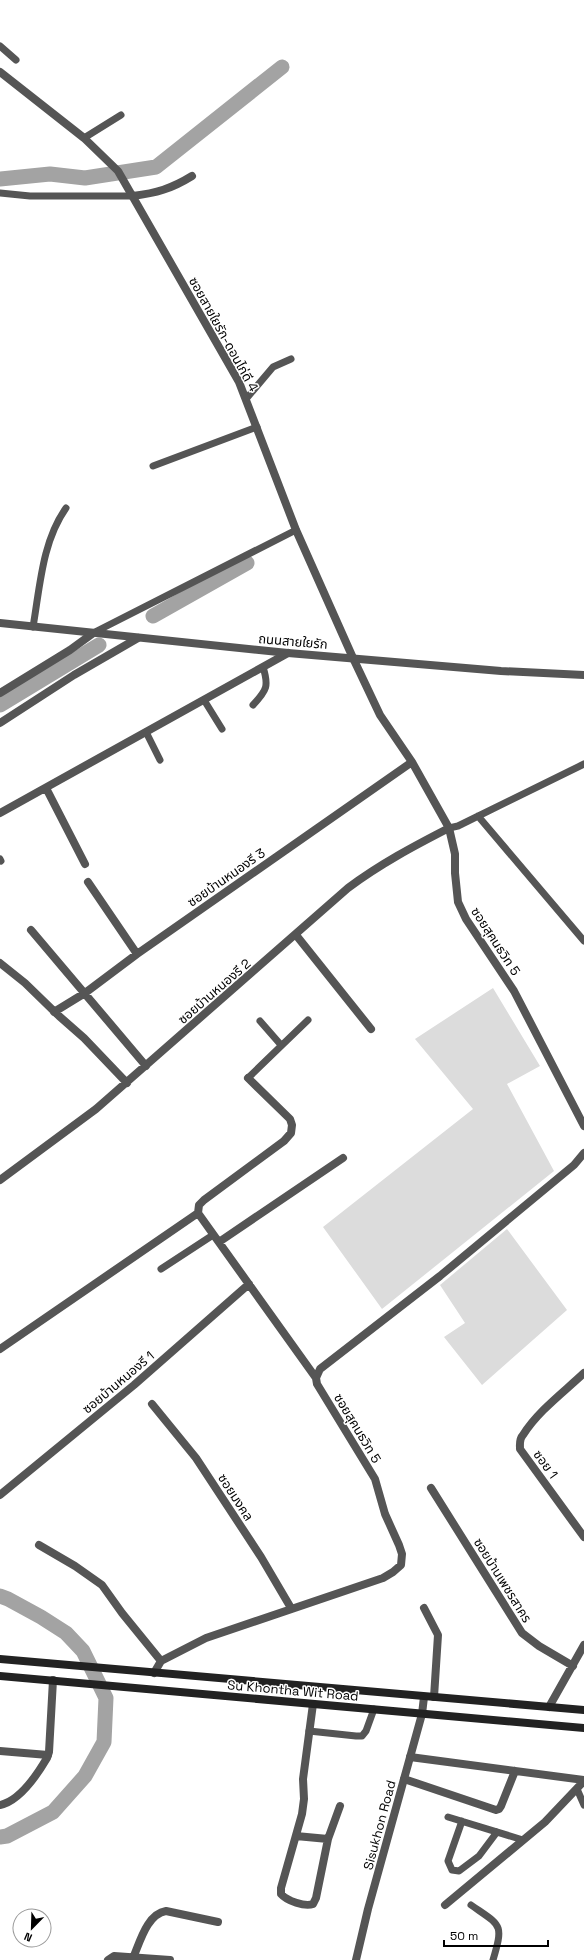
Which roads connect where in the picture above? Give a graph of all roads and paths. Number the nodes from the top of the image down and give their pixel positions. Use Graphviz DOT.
graph roads {
  1 [pos="0,46"];
  2 [pos="16,60"];
  3 [pos="0,72"];
  4 [pos="121,115"];
  5 [pos="84,138"];
  6 [pos="192,176"];
  7 [pos="0,193"];
  8 [pos="133,196"];
  9 [pos="291,359"];
  10 [pos="246,399"];
  11 [pos="257,427"];
  12 [pos="153,466"];
  13 [pos="66,508"];
  14 [pos="296,530"];
  15 [pos="0,623"];
  16 [pos="33,627"];
  17 [pos="92,634"];
  18 [pos="138,638"];
  19 [pos="288,653"];
  20 [pos="353,658"];
  21 [pos="263,667"];
  22 [pos="584,675"];
  23 [pos="0,692"];
  24 [pos="204,700"];
  25 [pos="253,705"];
  26 [pos="0,723"];
  27 [pos="222,729"];
  28 [pos="146,732"];
  29 [pos="160,760"];
  30 [pos="412,762"];
  31 [pos="584,764"];
  32 [pos="46,788"];
  33 [pos="0,813"];
  34 [pos="478,816"];
  35 [pos="449,828"];
  36 [pos="86,864"];
  37 [pos="88,882"];
  38 [pos="31,930"];
  39 [pos="296,935"];
  40 [pos="584,941"];
  41 [pos="137,954"];
  42 [pos="0,964"];
  43 [pos="85,993"];
  44 [pos="54,1012"];
  45 [pos="308,1020"];
  46 [pos="260,1021"];
  47 [pos="371,1029"];
  48 [pos="281,1045"];
  49 [pos="146,1066"];
  50 [pos="248,1078"];
  51 [pos="127,1083"];
  52 [pos="584,1126"];
  53 [pos="584,1153"];
  54 [pos="343,1158"];
  55 [pos="0,1180"];
  56 [pos="198,1213"];
  57 [pos="213,1235"];
  58 [pos="219,1242"];
  59 [pos="161,1269"];
  60 [pos="249,1284"];
  61 [pos="0,1349"];
  62 [pos="584,1373"];
  63 [pos="316,1378"];
  64 [pos="152,1404"];
  65 [pos="431,1488"];
  66 [pos="0,1495"];
  67 [pos="584,1537"];
  68 [pos="40,1545"];
  69 [pos="292,1608"];
  70 [pos="424,1608"];
  71 [pos="584,1646"];
  72 [pos="0,1659"];
  73 [pos="161,1661"];
  74 [pos="573,1666"];
  75 [pos="154,1673"];
  76 [pos="0,1676"];
  77 [pos="53,1680"];
  78 [pos="424,1696"];
  79 [pos="434,1698"];
  80 [pos="312,1704"];
  81 [pos="549,1707"];
  82 [pos="374,1709"];
  83 [pos="584,1710"];
  84 [pos="422,1714"];
  85 [pos="584,1728"];
  86 [pos="309,1731"];
  87 [pos="0,1751"];
  88 [pos="48,1755"];
  89 [pos="410,1757"];
  90 [pos="515,1771"];
  91 [pos="404,1779"];
  92 [pos="584,1781"];
  93 [pos="577,1789"];
  94 [pos="0,1804"];
  95 [pos="584,1805"];
  96 [pos="340,1806"];
  97 [pos="448,1817"];
  98 [pos="462,1821"];
  99 [pos="497,1832"];
  100 [pos="296,1836"];
  101 [pos="328,1839"];
  102 [pos="523,1840"];
  103 [pos="445,1904"];
  104 [pos="471,1905"];
  105 [pos="218,1922"];
  106 [pos="133,1958"];
  107 [pos="108,1960"];
  108 [pos="170,1960"];
  109 [pos="356,1960"];
  110 [pos="493,1960"];
  1 -- 2 [label="lane"];
  3 -- 5 [label="street, ซอยสายใยรัก-ดอนไก่ดี 4"];
  4 -- 5 [label="lane"];
  5 -- 8 [label="street, ซอยสายใยรัก-ดอนไก่ดี 4"];
  6 -- 8 [label="street"];
  7 -- 8 [label="lane"];
  8 -- 10 [label="street, ซอยสายใยรัก-ดอนไก่ดี 4"];
  9 -- 10 [label="lane"];
  10 -- 11 [label="street, ซอยสายใยรัก-ดอนไก่ดี 4"];
  11 -- 12 [label="lane"];
  11 -- 14 [label="street, ซอยสายใยรัก-ดอนไก่ดี 4"];
  13 -- 16 [label="lane"];
  14 -- 17 [label="lane"];
  14 -- 20 [label="street, ซอยสายใยรัก-ดอนไก่ดี 4"];
  15 -- 16 [label="street, ถนนสายใยรัก"];
  16 -- 17 [label="street, ถนนสายใยรัก"];
  17 -- 18 [label="street, ถนนสายใยรัก"];
  17 -- 23 [label="street"];
  18 -- 19 [label="street, ถนนสายใยรัก"];
  18 -- 26 [label="street"];
  19 -- 20 [label="street, ถนนสายใยรัก"];
  19 -- 21 [label="street"];
  20 -- 22 [label="street, ถนนสายใยรัก"];
  20 -- 30 [label="street, ซอยสุคนธวิท 5"];
  21 -- 24 [label="street"];
  21 -- 25 [label="lane"];
  24 -- 27 [label="lane"];
  24 -- 28 [label="street"];
  28 -- 29 [label="lane"];
  28 -- 32 [label="street"];
  30 -- 35 [label="street, ซอยสุคนธวิท 5"];
  30 -- 41 [label="street, ซอยบ้านหนองรี 3"];
  31 -- 34 [label="lane"];
  32 -- 33 [label="street"];
  32 -- 36 [label="street"];
  34 -- 35 [label="lane"];
  34 -- 40 [label="lane"];
  35 -- 39 [label="street, ซอยบ้านหนองรี 2"];
  35 -- 52 [label="street, ซอยสุคนธวิท 5"];
  37 -- 41 [label="street"];
  38 -- 43 [label="street"];
  39 -- 47 [label="street"];
  39 -- 49 [label="street, ซอยบ้านหนองรี 2"];
  41 -- 43 [label="street, ซอยบ้านหนองรี 3"];
  42 -- 44 [label="street"];
  43 -- 44 [label="street, ซอยบ้านหนองรี 3"];
  43 -- 49 [label="street"];
  44 -- 51 [label="street"];
  45 -- 48 [label="lane"];
  46 -- 48 [label="lane"];
  48 -- 50 [label="lane"];
  49 -- 51 [label="street, ซอยบ้านหนองรี 2"];
  50 -- 56 [label="street"];
  51 -- 55 [label="street, ซอยบ้านหนองรี 2"];
  53 -- 63 [label="street"];
  54 -- 58 [label="street"];
  56 -- 57 [label="street"];
  56 -- 61 [label="street"];
  57 -- 58 [label="street"];
  57 -- 59 [label="lane"];
  58 -- 60 [label="street"];
  60 -- 63 [label="street"];
  60 -- 66 [label="street, ซอยบ้านหนองรี 1"];
  62 -- 67 [label="street, ซอย 1"];
  63 -- 69 [label="street, ซอยสุคนธวิท 5"];
  64 -- 69 [label="street, ซอยมงคล"];
  65 -- 74 [label="street, ซอยบ้านเพชรสาคร"];
  68 -- 73 [label="street"];
  69 -- 73 [label="street, ซอยสุคนธวิท 5"];
  70 -- 79 [label="street"];
  71 -- 74 [label="street"];
  72 -- 75 [label="main road, Su Khontha Wit Road"];
  73 -- 75 [label="street"];
  74 -- 81 [label="street"];
  75 -- 78 [label="main road, Su Khontha Wit Road"];
  76 -- 77 [label="main road, Su Khontha Wit Road"];
  77 -- 80 [label="main road, Su Khontha Wit Road"];
  77 -- 88 [label="street"];
  78 -- 79 [label="main road, Su Khontha Wit Road"];
  78 -- 84 [label="street, Sisukhon Road"];
  79 -- 81 [label="main road, Su Khontha Wit Road"];
  80 -- 82 [label="main road, Su Khontha Wit Road"];
  80 -- 86 [label="street"];
  81 -- 83 [label="main road, Su Khontha Wit Road"];
  82 -- 84 [label="main road, Su Khontha Wit Road"];
  82 -- 86 [label="lane"];
  84 -- 85 [label="main road, Su Khontha Wit Road"];
  84 -- 89 [label="street, Sisukhon Road"];
  86 -- 100 [label="street"];
  87 -- 88 [label="street"];
  88 -- 94 [label="street"];
  89 -- 90 [label="street"];
  89 -- 91 [label="street, Sisukhon Road"];
  90 -- 91 [label="street"];
  90 -- 92 [label="street"];
  91 -- 109 [label="street, Sisukhon Road"];
  92 -- 93 [label="street"];
  93 -- 95 [label="lane"];
  93 -- 102 [label="street"];
  96 -- 101 [label="street"];
  97 -- 98 [label="lane"];
  98 -- 99 [label="lane"];
  98 -- 99 [label="lane"];
  99 -- 102 [label="lane"];
  100 -- 101 [label="street"];
  100 -- 101 [label="street"];
  102 -- 103 [label="street"];
  104 -- 110 [label="lane"];
  105 -- 106 [label="street"];
  106 -- 107 [label="street"];
  106 -- 108 [label="street"];
}
